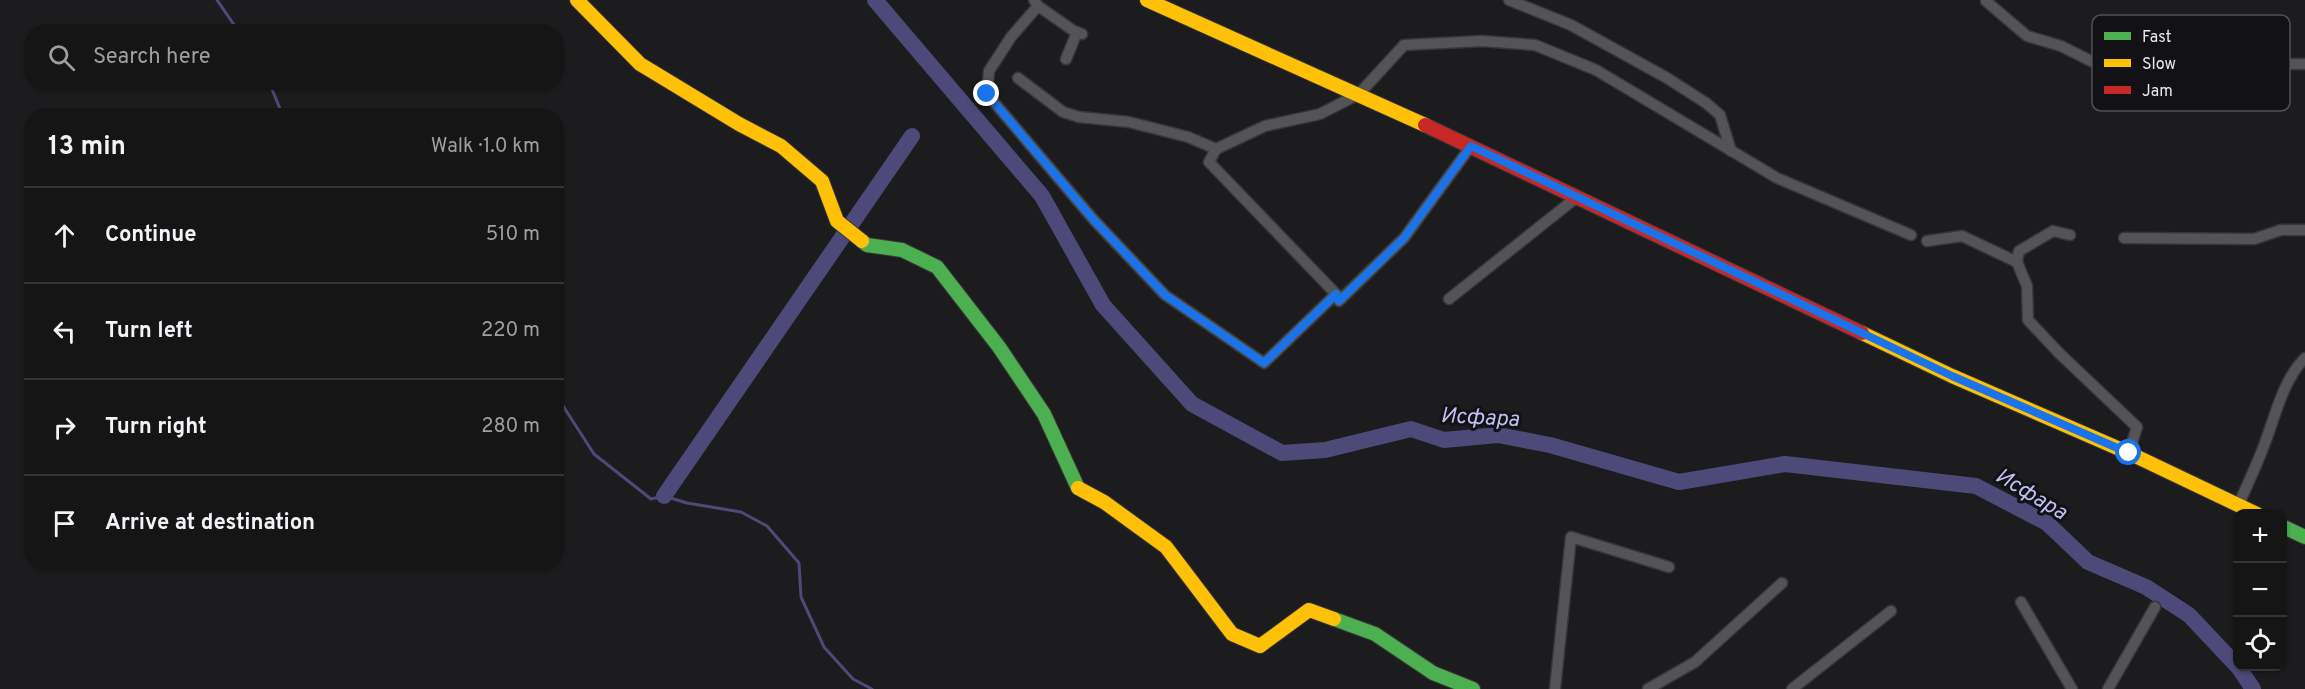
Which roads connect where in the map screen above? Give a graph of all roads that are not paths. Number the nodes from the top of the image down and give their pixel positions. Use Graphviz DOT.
graph roads {
  1 [pos="577,0"];
  2 [pos="1147,0"];
  3 [pos="1509,0"];
  4 [pos="1986,1"];
  5 [pos="1036,3"];
  6 [pos="1066,59"];
  7 [pos="2092,62"];
  8 [pos="1018,78"];
  9 [pos="1359,94"];
  10 [pos="1471,146"];
  11 [pos="1216,149"];
  12 [pos="1731,150"];
  13 [pos="1577,196"];
  14 [pos="2305,230"];
  15 [pos="1911,235"];
  16 [pos="2070,235"];
  17 [pos="2124,238"];
  18 [pos="1928,241"];
  19 [pos="2017,261"];
  20 [pos="1336,294"];
  21 [pos="1449,299"];
  22 [pos="2305,358"];
  23 [pos="2129,453"];
  24 [pos="2239,504"];
  25 [pos="2250,509"];
  26 [pos="2287,528"];
  27 [pos="2305,537"];
  28 [pos="1670,567"];
  29 [pos="1782,583"];
  30 [pos="2021,602"];
  31 [pos="2155,607"];
  32 [pos="1891,611"];
  33 [pos="1473,689"];
  34 [pos="1555,689"];
  35 [pos="1648,689"];
  36 [pos="1792,689"];
  37 [pos="2072,689"];
  38 [pos="2108,689"];
  1 -- 33 [label="main road"];
  2 -- 9 [label="main road"];
  3 -- 12 [label="street"];
  4 -- 7 [label="street"];
  5 -- 6 [label="street"];
  5 -- 20 [label="street"];
  8 -- 11 [label="street"];
  9 -- 10 [label="main road"];
  9 -- 11 [label="street"];
  9 -- 12 [label="street"];
  10 -- 13 [label="main road"];
  10 -- 20 [label="street"];
  11 -- 20 [label="street"];
  12 -- 15 [label="street"];
  13 -- 21 [label="street"];
  13 -- 23 [label="main road"];
  14 -- 17 [label="street"];
  16 -- 19 [label="street"];
  18 -- 19 [label="street"];
  19 -- 23 [label="street"];
  22 -- 24 [label="street"];
  23 -- 24 [label="main road"];
  24 -- 25 [label="main road"];
  26 -- 27 [label="main road"];
  28 -- 34 [label="street"];
  29 -- 35 [label="street"];
  30 -- 37 [label="street"];
  31 -- 38 [label="street"];
  32 -- 36 [label="street"];
}
